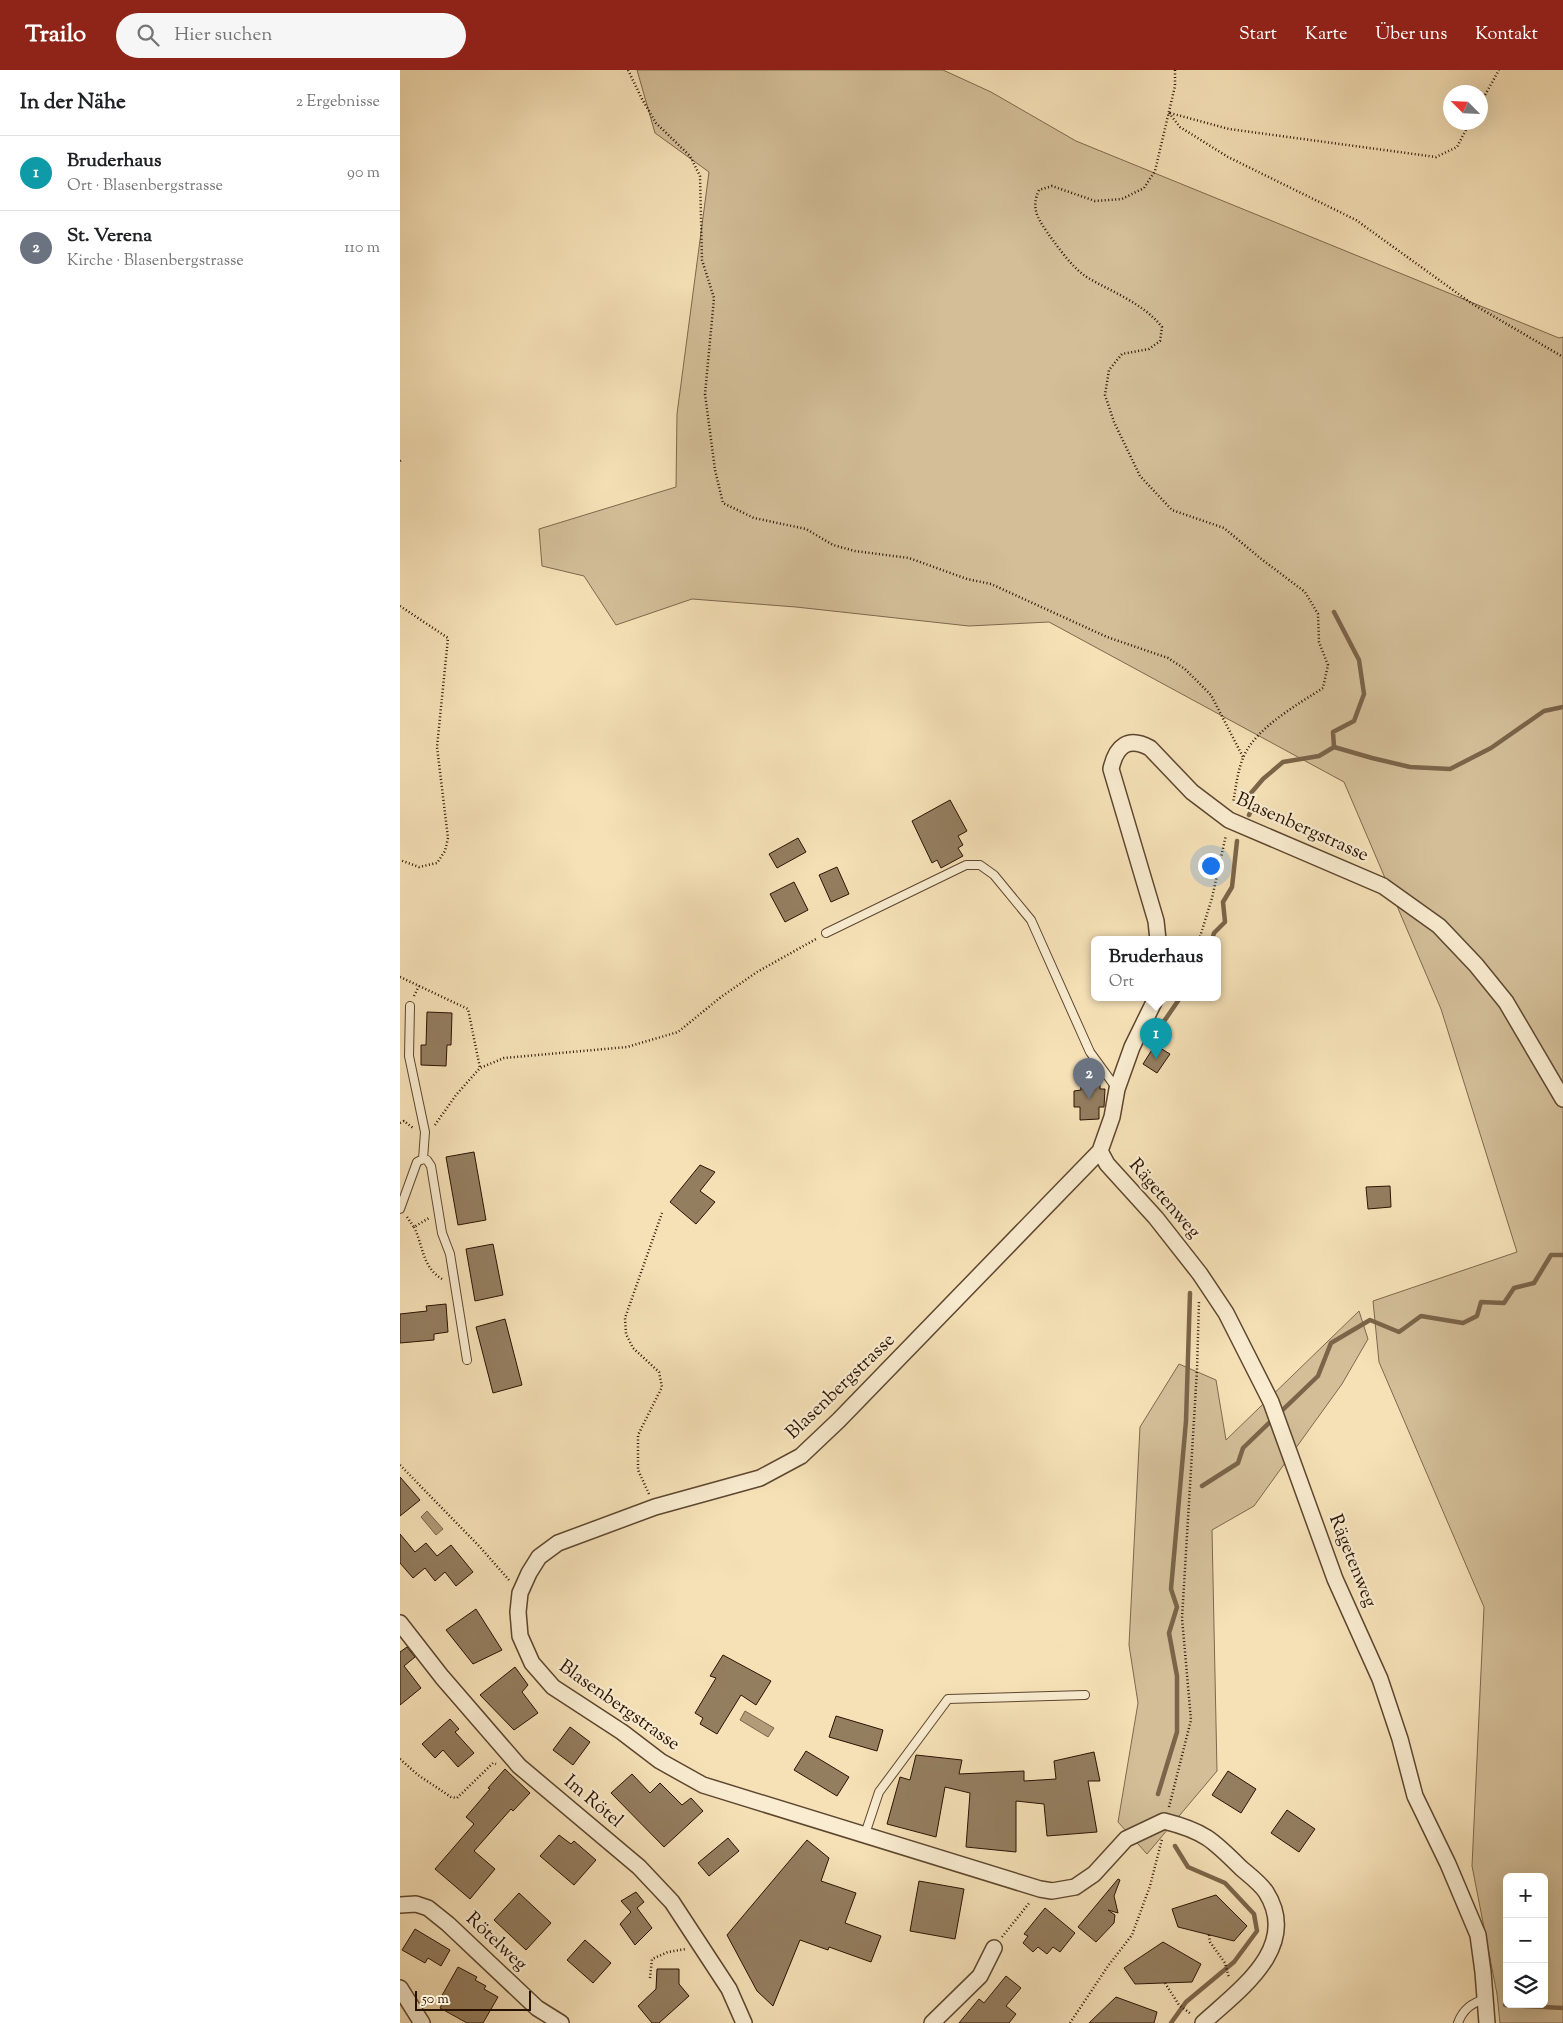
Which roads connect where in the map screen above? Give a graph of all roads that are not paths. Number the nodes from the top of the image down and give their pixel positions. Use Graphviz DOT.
graph roads {
  1 [pos="826,933"];
  2 [pos="1158,936"];
  3 [pos="1154,1001"];
  4 [pos="410,1006"];
  5 [pos="1117,1089"];
  6 [pos="1563,1099"];
  7 [pos="1100,1151"];
  8 [pos="423,1159"];
  9 [pos="400,1209"];
  10 [pos="467,1360"];
  11 [pos="400,1624"];
  12 [pos="1085,1695"];
  13 [pos="865,1834"];
  14 [pos="400,1905"];
  15 [pos="994,1948"];
  16 [pos="400,1988"];
  17 [pos="1485,1999"];
  18 [pos="422,2023"];
  19 [pos="561,2023"];
  20 [pos="744,2023"];
  21 [pos="932,2023"];
  22 [pos="1203,2023"];
  23 [pos="1458,2023"];
  24 [pos="1487,2023"];
  1 -- 5 [label="lane"];
  2 -- 6 [label="street, Blasenbergstrasse"];
  3 -- 5 [label="street, Blasenbergstrasse"];
  4 -- 8 [label="lane"];
  5 -- 7 [label="street, Blasenbergstrasse"];
  7 -- 13 [label="street, Blasenbergstrasse"];
  7 -- 17 [label="street, Rägetenweg"];
  8 -- 9 [label="lane"];
  8 -- 10 [label="lane"];
  11 -- 20 [label="street, Im Rötel"];
  12 -- 13 [label="lane"];
  13 -- 22 [label="street, Blasenbergstrasse"];
  14 -- 19 [label="street, Rötelweg"];
  15 -- 21 [label="street"];
  16 -- 18 [label="street"];
  17 -- 23 [label="lane"];
  17 -- 24 [label="street, Rägetenweg"];
}
